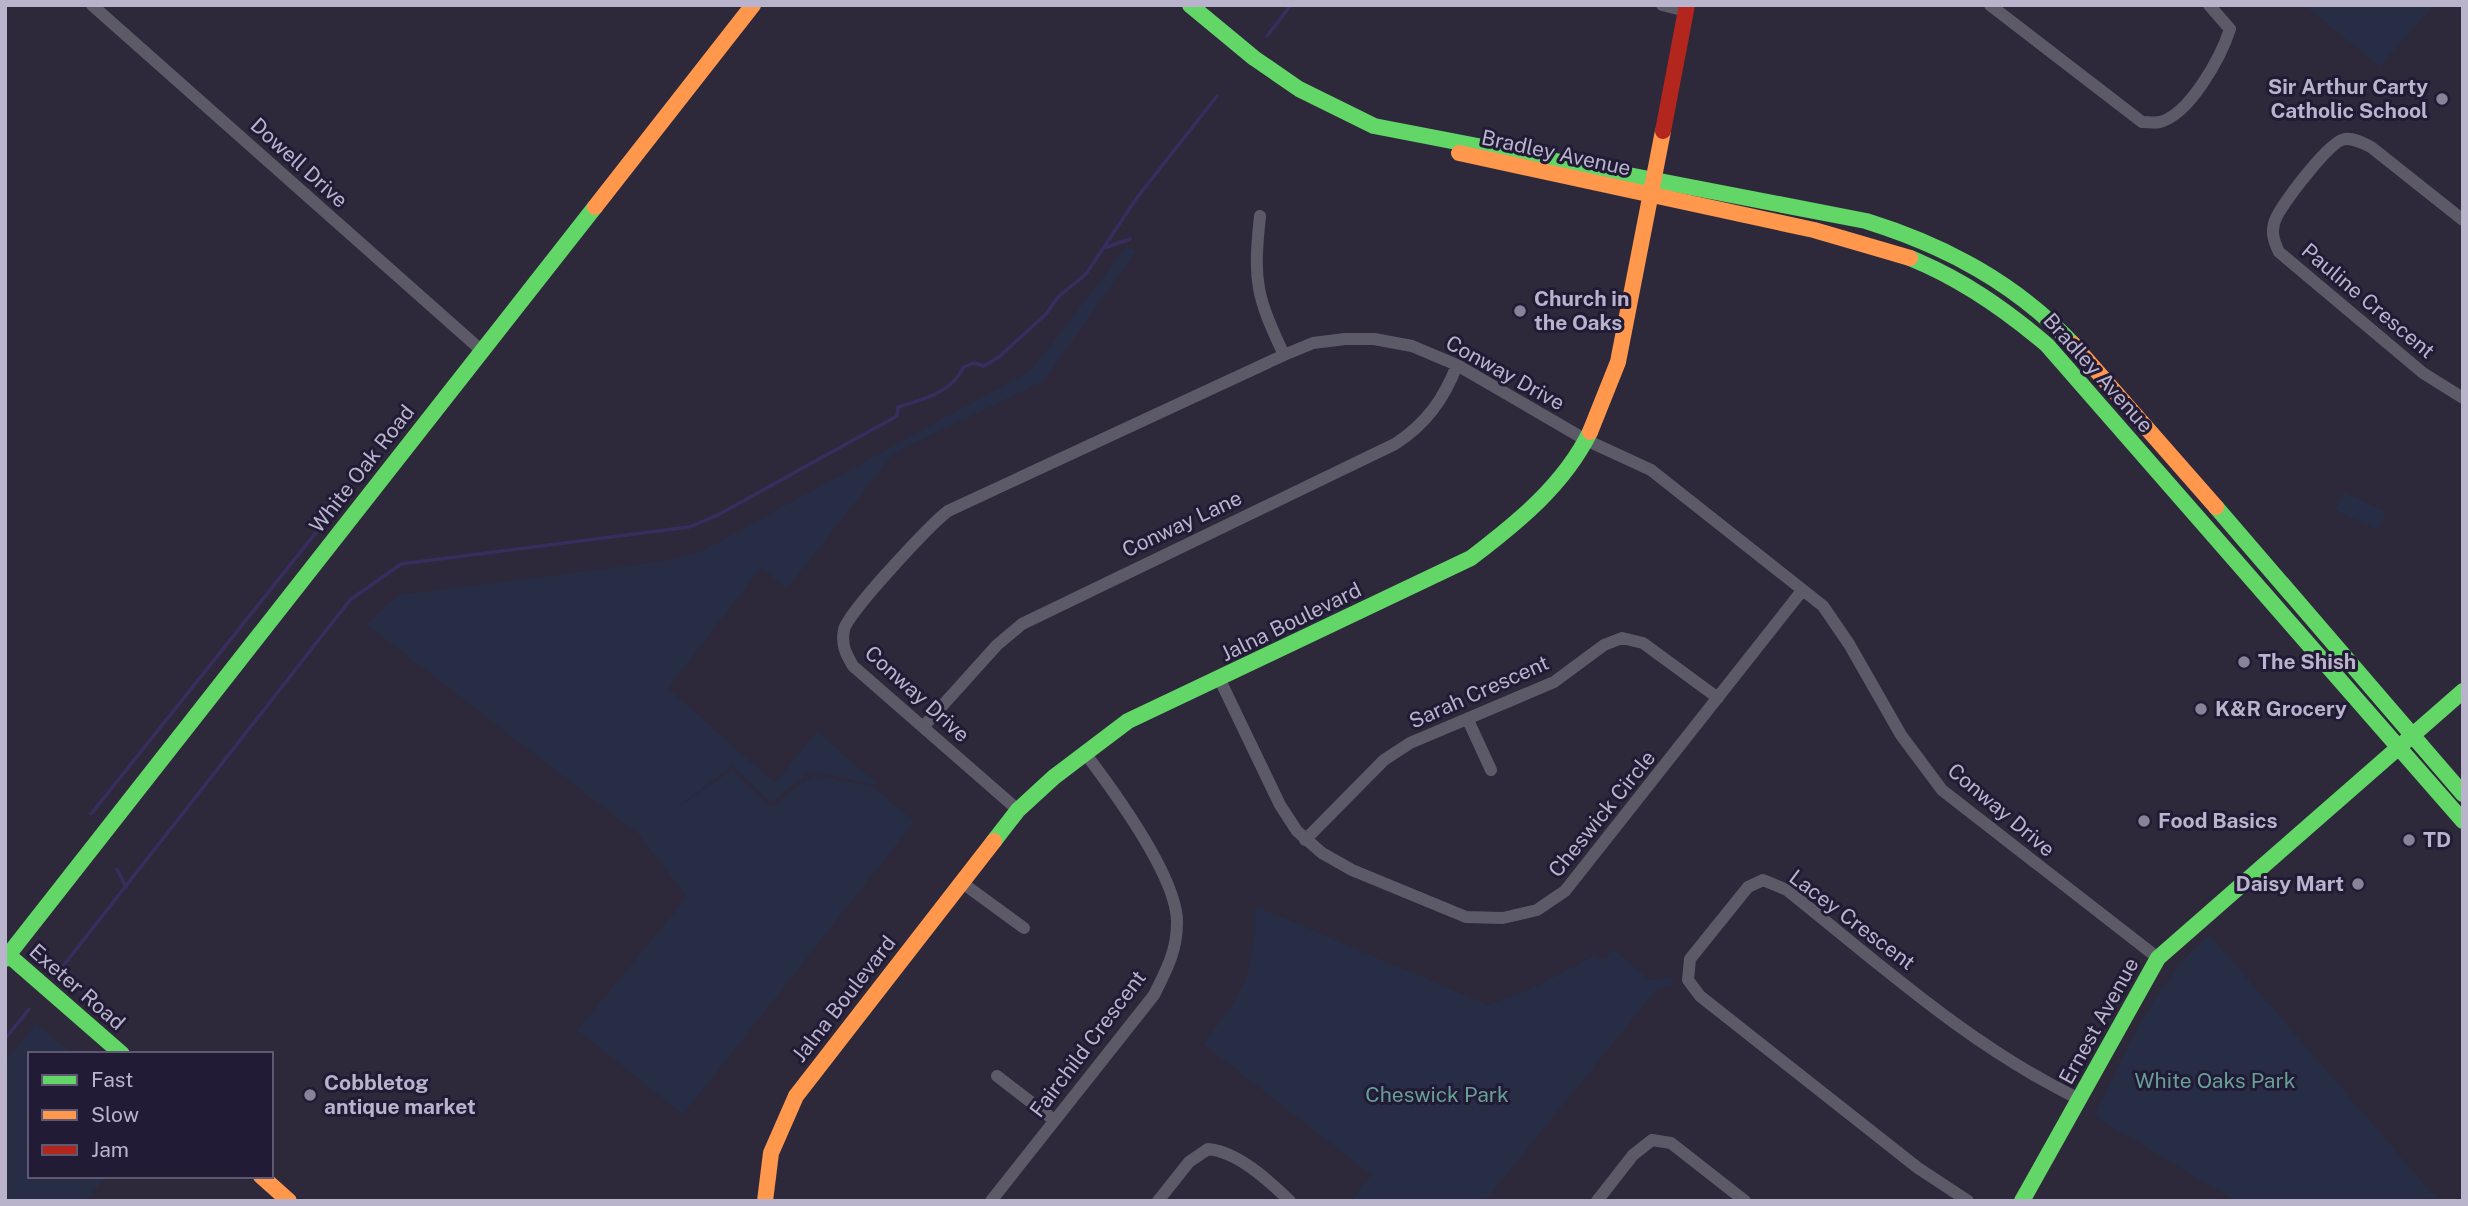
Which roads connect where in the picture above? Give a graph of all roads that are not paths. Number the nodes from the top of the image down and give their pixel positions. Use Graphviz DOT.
graph roads {
  1 [pos="92,5"];
  2 [pos="753,5"];
  3 [pos="1190,5"];
  4 [pos="1662,5"];
  5 [pos="1990,5"];
  6 [pos="2209,5"];
  7 [pos="1687,8"];
  8 [pos="106,10"];
  9 [pos="1651,187"];
  10 [pos="1260,216"];
  11 [pos="2463,220"];
  12 [pos="481,350"];
  13 [pos="1284,355"];
  14 [pos="1457,365"];
  15 [pos="2463,398"];
  16 [pos="1586,440"];
  17 [pos="1801,592"];
  18 [pos="1220,680"];
  19 [pos="2463,691"];
  20 [pos="1718,698"];
  21 [pos="1468,720"];
  22 [pos="924,726"];
  23 [pos="2412,735"];
  24 [pos="2399,747"];
  25 [pos="1085,753"];
  26 [pos="1491,770"];
  27 [pos="2463,794"];
  28 [pos="1017,810"];
  29 [pos="2463,821"];
  30 [pos="1306,840"];
  31 [pos="961,882"];
  32 [pos="1024,928"];
  33 [pos="6,955"];
  34 [pos="2158,958"];
  35 [pos="120,1052"];
  36 [pos="996,1076"];
  37 [pos="2079,1099"];
  38 [pos="1054,1120"];
  39 [pos="263,1178"];
  40 [pos="289,1201"];
  41 [pos="765,1201"];
  42 [pos="991,1201"];
  43 [pos="1158,1201"];
  44 [pos="1290,1201"];
  45 [pos="1597,1201"];
  46 [pos="1745,1201"];
  47 [pos="1968,1201"];
  48 [pos="2022,1201"];
  1 -- 8 [label="street, Dowell Drive"];
  2 -- 12 [label="street, White Oak Road"];
  3 -- 9 [label="street, Bradley Avenue"];
  4 -- 7 [label="street"];
  5 -- 6 [label="street"];
  7 -- 9 [label="street, Jalna Boulevard"];
  8 -- 12 [label="street, Dowell Drive"];
  9 -- 16 [label="street, Jalna Boulevard"];
  9 -- 23 [label="street, Bradley Avenue"];
  9 -- 24 [label="street, Bradley Avenue"];
  10 -- 13 [label="street"];
  11 -- 15 [label="street, Pauline Crescent"];
  12 -- 33 [label="street, White Oak Road"];
  13 -- 14 [label="street, Conway Drive"];
  13 -- 22 [label="street, Conway Drive"];
  14 -- 16 [label="street, Conway Drive"];
  14 -- 22 [label="street, Conway Lane"];
  16 -- 17 [label="street, Conway Drive"];
  16 -- 18 [label="street, Jalna Boulevard"];
  17 -- 20 [label="street, Cheswick Circle"];
  17 -- 34 [label="street, Conway Drive"];
  18 -- 25 [label="street, Jalna Boulevard"];
  18 -- 30 [label="street, Cheswick Circle"];
  19 -- 23 [label="street, Ernest Avenue"];
  20 -- 21 [label="street, Sarah Crescent"];
  20 -- 30 [label="street, Cheswick Circle"];
  21 -- 26 [label="street"];
  21 -- 30 [label="street, Sarah Crescent"];
  22 -- 28 [label="street, Conway Drive"];
  23 -- 24 [label="street, Ernest Avenue"];
  23 -- 27 [label="street, Bradley Avenue"];
  24 -- 29 [label="street, Bradley Avenue"];
  24 -- 34 [label="street, Ernest Avenue"];
  25 -- 28 [label="street, Jalna Boulevard"];
  25 -- 38 [label="street, Fairchild Crescent"];
  28 -- 31 [label="street, Jalna Boulevard"];
  31 -- 32 [label="street"];
  31 -- 41 [label="street, Jalna Boulevard"];
  33 -- 35 [label="street, Exeter Road"];
  34 -- 37 [label="street, Ernest Avenue"];
  36 -- 38 [label="street"];
  37 -- 47 [label="street, Lacey Crescent"];
  37 -- 48 [label="street, Ernest Avenue"];
  38 -- 42 [label="street, Fairchild Crescent"];
  39 -- 40 [label="street"];
  43 -- 44 [label="street"];
  45 -- 46 [label="street"];
}
